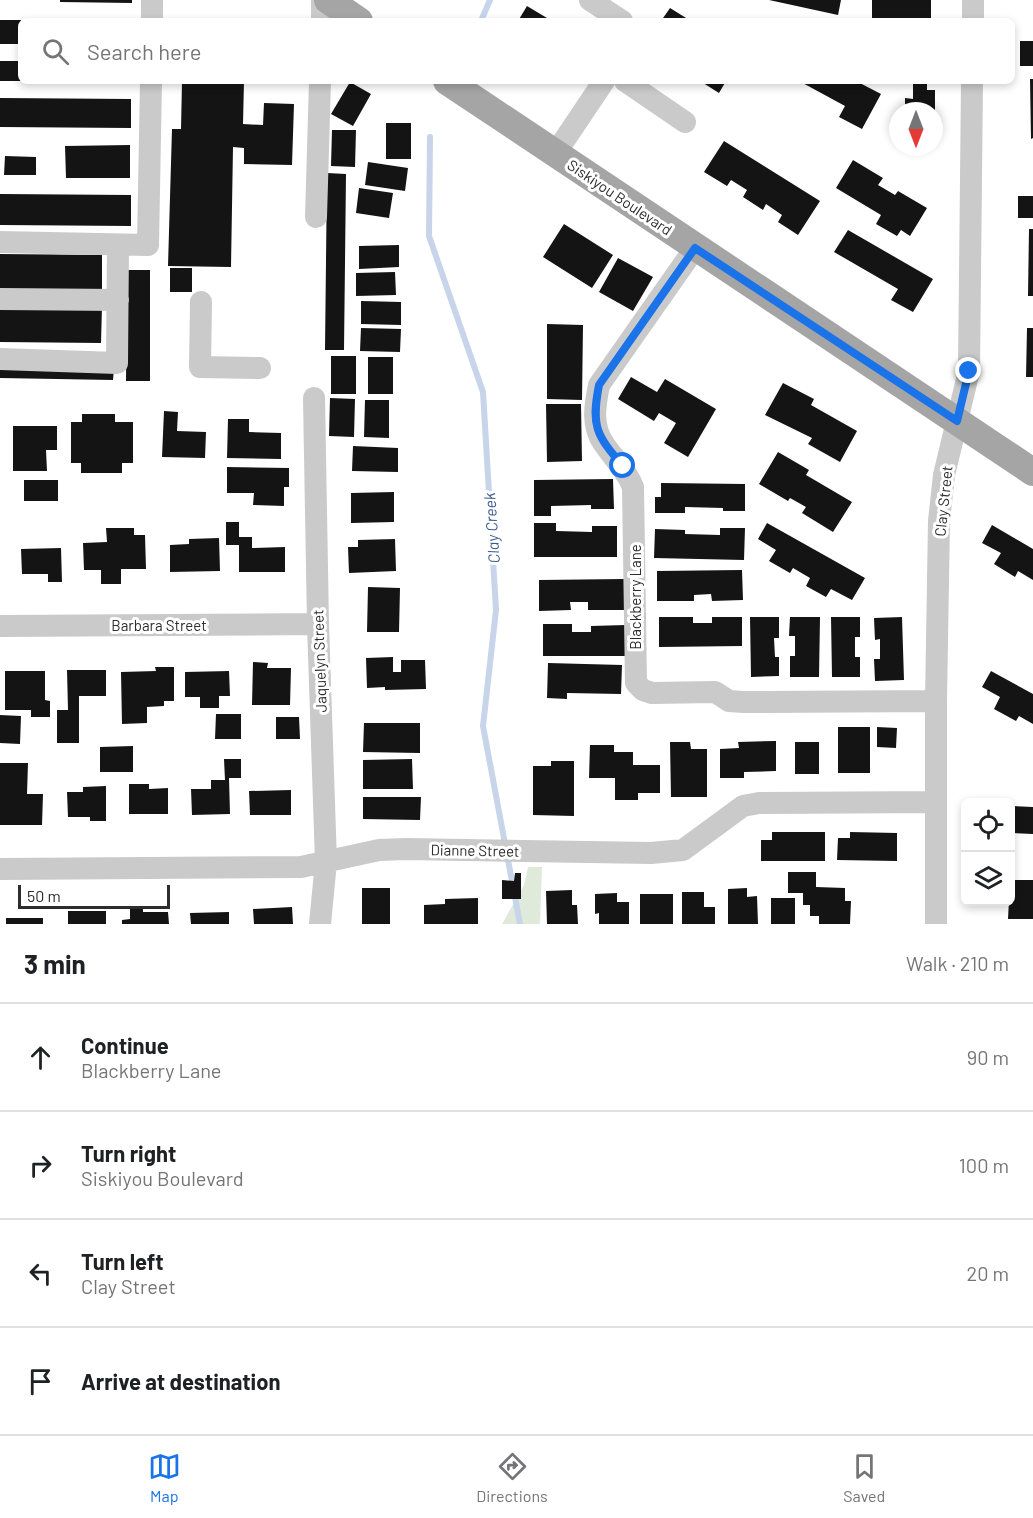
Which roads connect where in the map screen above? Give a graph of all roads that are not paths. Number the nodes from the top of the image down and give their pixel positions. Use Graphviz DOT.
graph roads {
  1 [pos="152,0"];
  2 [pos="322,0"];
  3 [pos="328,0"];
  4 [pos="590,0"];
  5 [pos="973,0"];
  6 [pos="152,18"];
  7 [pos="322,18"];
  8 [pos="355,18"];
  9 [pos="617,18"];
  10 [pos="973,18"];
  11 [pos="151,84"];
  12 [pos="320,84"];
  13 [pos="451,84"];
  14 [pos="602,84"];
  15 [pos="629,84"];
  16 [pos="972,84"];
  17 [pos="685,122"];
  18 [pos="555,154"];
  19 [pos="316,217"];
  20 [pos="0,242"];
  21 [pos="118,246"];
  22 [pos="695,248"];
  23 [pos="0,299"];
  24 [pos="117,300"];
  25 [pos="201,302"];
  26 [pos="0,359"];
  27 [pos="260,368"];
  28 [pos="314,398"];
  29 [pos="957,421"];
  30 [pos="1033,472"];
  31 [pos="318,624"];
  32 [pos="0,626"];
  33 [pos="936,701"];
  34 [pos="936,802"];
  35 [pos="326,862"];
  36 [pos="0,869"];
  37 [pos="320,924"];
  38 [pos="936,924"];
  1 -- 6 [label="street"];
  2 -- 7 [label="street"];
  3 -- 8 [label="main road"];
  4 -- 9 [label="street"];
  5 -- 10 [label="street"];
  11 -- 21 [label="street"];
  12 -- 19 [label="street"];
  13 -- 18 [label="main road, Siskiyou Boulevard"];
  14 -- 18 [label="street"];
  15 -- 17 [label="street"];
  16 -- 29 [label="street, Clay Street"];
  18 -- 22 [label="main road, Siskiyou Boulevard"];
  20 -- 21 [label="street"];
  21 -- 24 [label="street"];
  22 -- 29 [label="main road, Siskiyou Boulevard"];
  22 -- 33 [label="street, Blackberry Lane"];
  23 -- 24 [label="street"];
  24 -- 26 [label="street"];
  25 -- 27 [label="street"];
  28 -- 31 [label="street, Jaquelyn Street"];
  29 -- 30 [label="main road, Siskiyou Boulevard"];
  29 -- 33 [label="street, Clay Street"];
  31 -- 32 [label="street, Barbara Street"];
  31 -- 35 [label="street, Jaquelyn Street"];
  33 -- 34 [label="street, Clay Street"];
  34 -- 35 [label="street, Dianne Street"];
  34 -- 38 [label="street, Clay Street"];
  35 -- 36 [label="street, Dianne Street"];
  35 -- 37 [label="street, Jaquelyn Street"];
}
